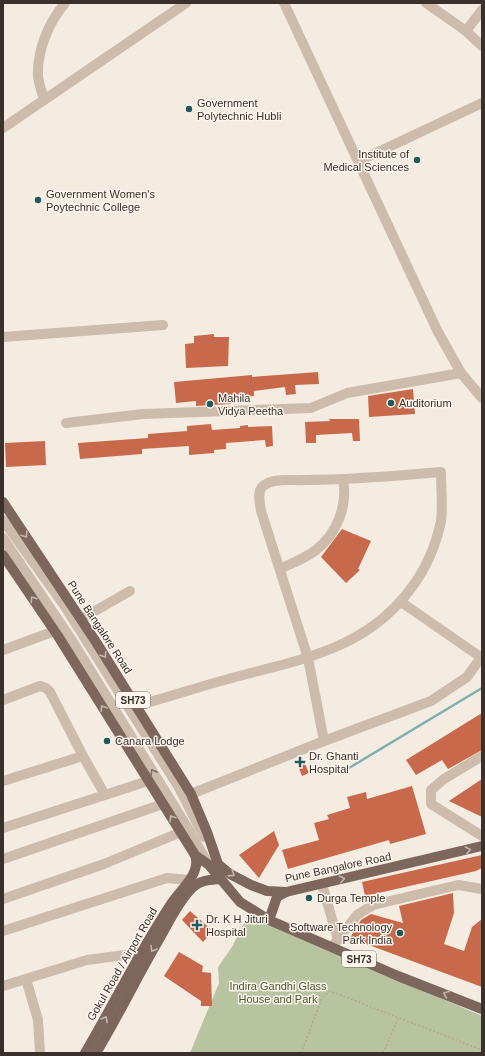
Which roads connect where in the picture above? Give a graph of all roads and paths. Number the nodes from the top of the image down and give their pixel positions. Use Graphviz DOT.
graph roads {
  1 [pos="65,3"];
  2 [pos="186,3"];
  3 [pos="284,3"];
  4 [pos="426,3"];
  5 [pos="482,10"];
  6 [pos="466,31"];
  7 [pos="482,46"];
  8 [pos="44,100"];
  9 [pos="482,103"];
  10 [pos="3,128"];
  11 [pos="359,161"];
  12 [pos="163,324"];
  13 [pos="3,337"];
  14 [pos="461,373"];
  15 [pos="480,393"];
  16 [pos="66,423"];
  17 [pos="343,480"];
  18 [pos="3,502"];
  19 [pos="3,520"];
  20 [pos="3,538"];
  21 [pos="3,555"];
  22 [pos="280,569"];
  23 [pos="130,591"];
  24 [pos="401,602"];
  25 [pos="81,619"];
  26 [pos="55,631"];
  27 [pos="3,650"];
  28 [pos="482,657"];
  29 [pos="308,658"];
  30 [pos="3,700"];
  31 [pos="136,706"];
  32 [pos="324,741"];
  33 [pos="83,756"];
  34 [pos="482,756"];
  35 [pos="3,781"];
  36 [pos="148,781"];
  37 [pos="191,794"];
  38 [pos="105,795"];
  39 [pos="163,804"];
  40 [pos="3,828"];
  41 [pos="181,832"];
  42 [pos="482,836"];
  43 [pos="482,846"];
  44 [pos="195,855"];
  45 [pos="3,859"];
  46 [pos="214,864"];
  47 [pos="220,879"];
  48 [pos="322,884"];
  49 [pos="187,887"];
  50 [pos="482,889"];
  51 [pos="286,892"];
  52 [pos="3,899"];
  53 [pos="269,920"];
  54 [pos="3,931"];
  55 [pos="335,943"];
  56 [pos="140,953"];
  57 [pos="26,979"];
  58 [pos="3,986"];
  59 [pos="482,1008"];
  60 [pos="398,1019"];
  61 [pos="481,1050"];
  62 [pos="40,1053"];
  63 [pos="85,1053"];
  64 [pos="96,1053"];
  65 [pos="301,1053"];
  66 [pos="383,1053"];
  67 [pos="478,1053"];
  1 -- 8 [label="street"];
  2 -- 8 [label="street"];
  3 -- 11 [label="street"];
  4 -- 6 [label="street"];
  5 -- 6 [label="street"];
  6 -- 7 [label="street"];
  8 -- 10 [label="street"];
  9 -- 11 [label="street"];
  11 -- 14 [label="street"];
  12 -- 13 [label="street"];
  14 -- 15 [label="street"];
  14 -- 16 [label="street"];
  17 -- 22 [label="street"];
  17 -- 22 [label="street"];
  17 -- 24 [label="street"];
  18 -- 25 [label="main road, Pune Bangalore Road / SH73, one-way"];
  19 -- 46 [label="street"];
  46 -- 20 [label="street, one-way"];
  26 -- 21 [label="main road, Pune Bangalore Road / SH73, one-way"];
  22 -- 29 [label="street"];
  23 -- 25 [label="street"];
  24 -- 28 [label="street"];
  24 -- 29 [label="street"];
  25 -- 31 [label="main road, Pune Bangalore Road / SH73, one-way"];
  26 -- 27 [label="street"];
  36 -- 26 [label="main road, Pune Bangalore Road / SH73, one-way"];
  28 -- 32 [label="street"];
  29 -- 31 [label="street"];
  29 -- 32 [label="street"];
  30 -- 33 [label="street"];
  31 -- 37 [label="main road, Pune Bangalore Road / SH73"];
  32 -- 37 [label="street"];
  33 -- 35 [label="street"];
  33 -- 38 [label="street"];
  34 -- 42 [label="street"];
  36 -- 38 [label="street"];
  36 -- 39 [label="main road, Pune Bangalore Road / SH73"];
  37 -- 46 [label="main road, Pune Bangalore Road / SH73"];
  38 -- 40 [label="street"];
  41 -- 39 [label="main road, Pune Bangalore Road / SH73, one-way"];
  39 -- 45 [label="street"];
  41 -- 44 [label="main road, Pune Bangalore Road / SH73"];
  41 -- 52 [label="street"];
  48 -- 43 [label="main road, Pune Bangalore Road / SH73, one-way"];
  44 -- 46 [label="main road, Pune Bangalore Road / SH73"];
  44 -- 49 [label="main road, Gokul Road / Airport Road"];
  46 -- 47 [label="main road, Pune Bangalore Road / SH73"];
  46 -- 49 [label="main road, Gokul Road / Airport Road"];
  46 -- 51 [label="main road, Pune Bangalore Road / SH73, one-way"];
  47 -- 49 [label="main road"];
  47 -- 53 [label="main road, Pune Bangalore Road / SH73"];
  48 -- 51 [label="main road, Pune Bangalore Road / SH73"];
  48 -- 55 [label="street"];
  49 -- 54 [label="street"];
  49 -- 56 [label="main road, Gokul Road / Airport Road"];
  49 -- 64 [label="main road, Gokul Road / Airport Road, one-way"];
  50 -- 55 [label="street"];
  51 -- 53 [label="main road"];
  53 -- 55 [label="main road, SH73"];
  59 -- 55 [label="main road, SH73, one-way"];
  56 -- 57 [label="street"];
  63 -- 56 [label="main road, Gokul Road / Airport Road, one-way"];
  57 -- 58 [label="street"];
  57 -- 62 [label="street"];
  60 -- 61 [label="path"];
  60 -- 65 [label="path"];
  60 -- 66 [label="path"];
  61 -- 67 [label="path"];
}
